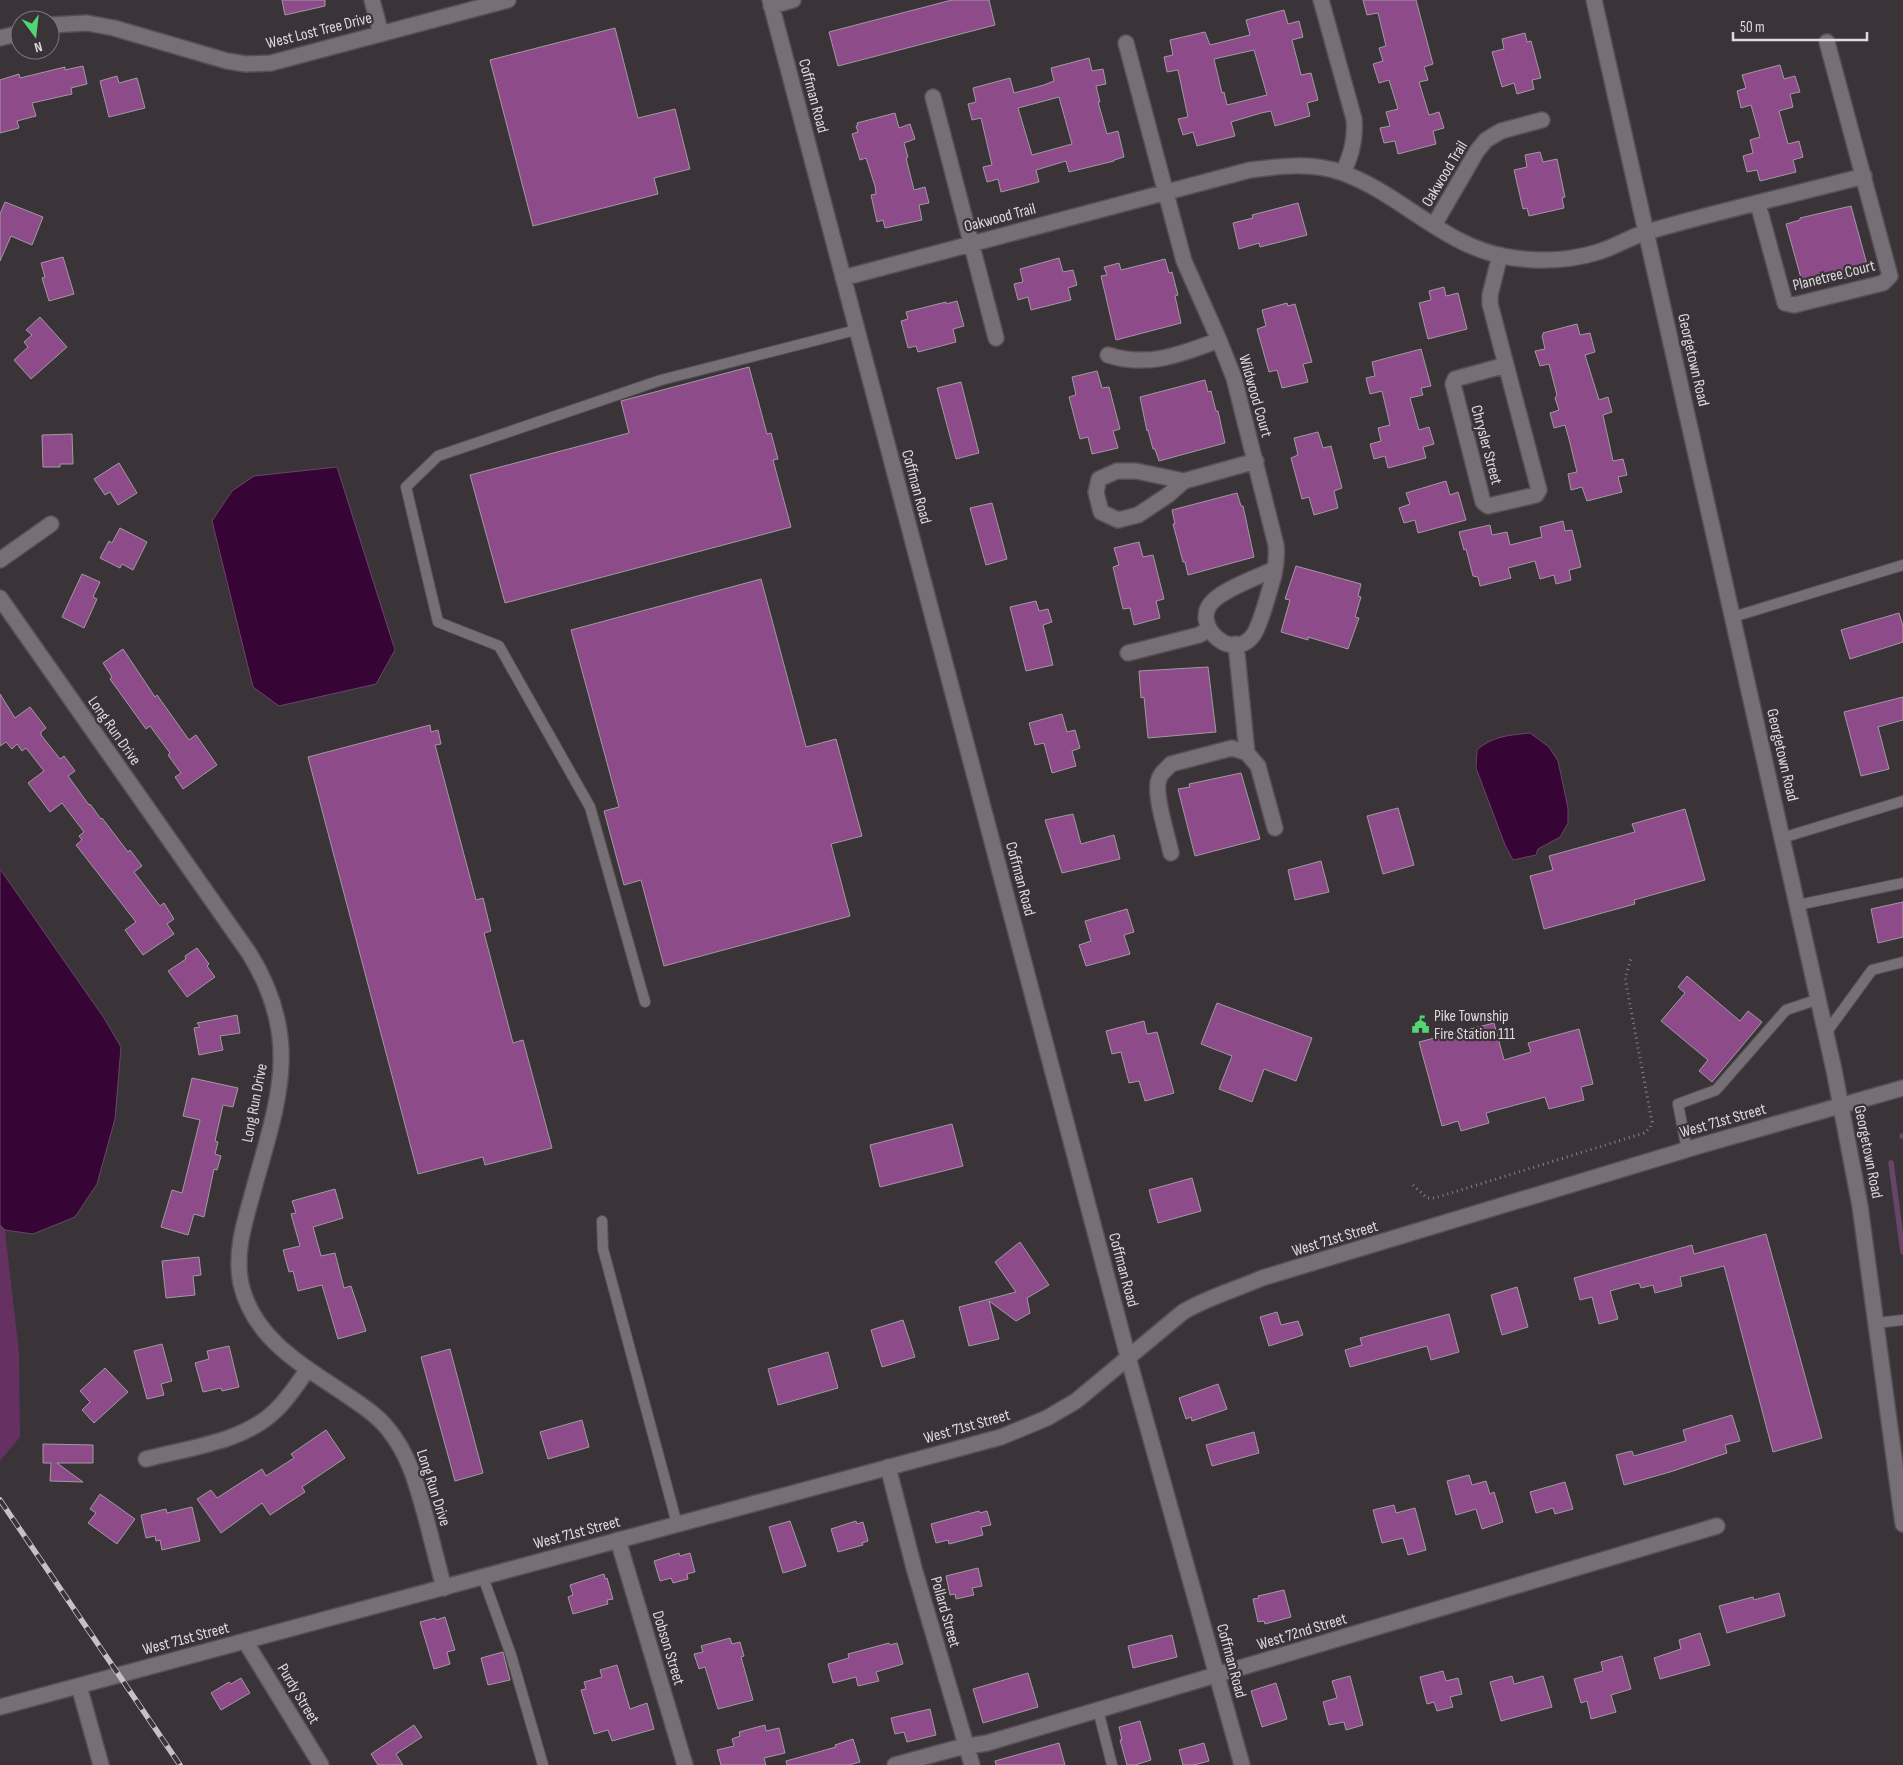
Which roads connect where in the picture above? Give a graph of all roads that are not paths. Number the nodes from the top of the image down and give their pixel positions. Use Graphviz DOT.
graph roads {
  1 [pos="372,0"];
  2 [pos="508,0"];
  3 [pos="793,0"];
  4 [pos="1321,0"];
  5 [pos="1594,0"];
  6 [pos="770,3"];
  7 [pos="60,24"];
  8 [pos="381,34"];
  9 [pos="1827,42"];
  10 [pos="1126,43"];
  11 [pos="933,97"];
  12 [pos="1542,120"];
  13 [pos="1343,173"];
  14 [pos="1864,176"];
  15 [pos="1166,193"];
  16 [pos="1758,204"];
  17 [pos="1434,225"];
  18 [pos="1645,233"];
  19 [pos="971,243"];
  20 [pos="1500,255"];
  21 [pos="843,278"];
  22 [pos="856,330"];
  23 [pos="996,338"];
  24 [pos="1219,340"];
  25 [pos="1108,355"];
  26 [pos="1506,364"];
  27 [pos="1256,461"];
  28 [pos="1184,481"];
  29 [pos="51,524"];
  30 [pos="0,560"];
  31 [pos="1903,565"];
  32 [pos="1275,569"];
  33 [pos="0,598"];
  34 [pos="1733,617"];
  35 [pos="1210,629"];
  36 [pos="1236,644"];
  37 [pos="1128,653"];
  38 [pos="1247,754"];
  39 [pos="1903,801"];
  40 [pos="1275,828"];
  41 [pos="1782,838"];
  42 [pos="1172,853"];
  43 [pos="1903,884"];
  44 [pos="1798,905"];
  45 [pos="1903,962"];
  46 [pos="1819,1000"];
  47 [pos="645,1002"];
  48 [pos="1826,1033"];
  49 [pos="1903,1088"];
  50 [pos="1841,1106"];
  51 [pos="1687,1150"];
  52 [pos="602,1221"];
  53 [pos="1903,1320"];
  54 [pos="1877,1322"];
  55 [pos="1128,1357"];
  56 [pos="308,1369"];
  57 [pos="146,1459"];
  58 [pos="888,1467"];
  59 [pos="677,1524"];
  60 [pos="1903,1524"];
  61 [pos="1717,1526"];
  62 [pos="618,1540"];
  63 [pos="483,1577"];
  64 [pos="444,1588"];
  65 [pos="245,1640"];
  66 [pos="1217,1675"];
  67 [pos="79,1686"];
  68 [pos="0,1707"];
  69 [pos="1098,1710"];
  70 [pos="967,1747"];
  71 [pos="100,1765"];
  72 [pos="321,1765"];
  73 [pos="543,1765"];
  74 [pos="685,1765"];
  75 [pos="895,1765"];
  76 [pos="972,1765"];
  77 [pos="1112,1765"];
  78 [pos="1242,1765"];
  1 -- 8 [label="street"];
  2 -- 8 [label="street, West Lost Tree Drive"];
  3 -- 6 [label="street"];
  4 -- 13 [label="street"];
  5 -- 18 [label="street, Georgetown Road"];
  6 -- 21 [label="street, Coffman Road"];
  7 -- 8 [label="street, West Lost Tree Drive"];
  9 -- 14 [label="street, Planetree Court"];
  10 -- 15 [label="street"];
  11 -- 19 [label="street"];
  12 -- 17 [label="street, Oakwood Trail"];
  13 -- 15 [label="street, Oakwood Trail"];
  13 -- 17 [label="street, Oakwood Trail"];
  14 -- 16 [label="street"];
  14 -- 16 [label="street, Planetree Court"];
  15 -- 19 [label="street, Oakwood Trail"];
  15 -- 24 [label="street, Wildwood Court"];
  16 -- 18 [label="street"];
  17 -- 20 [label="street, Oakwood Trail"];
  18 -- 20 [label="street, Oakwood Trail"];
  18 -- 34 [label="street, Georgetown Road"];
  19 -- 21 [label="street, Oakwood Trail"];
  19 -- 23 [label="street"];
  20 -- 26 [label="street, Chrysler Street"];
  21 -- 22 [label="street, Coffman Road"];
  22 -- 47 [label="lane"];
  22 -- 55 [label="street, Coffman Road"];
  24 -- 25 [label="street, Wildwood Court"];
  24 -- 27 [label="street, Wildwood Court"];
  26 -- 26 [label="street, Chrysler Street"];
  27 -- 28 [label="street, Wildwood Court"];
  27 -- 32 [label="street, Wildwood Court"];
  28 -- 28 [label="street, Wildwood Court"];
  29 -- 30 [label="street"];
  31 -- 34 [label="lane"];
  32 -- 35 [label="street"];
  32 -- 36 [label="street, Wildwood Court"];
  33 -- 56 [label="street, Long Run Drive"];
  34 -- 41 [label="street, Georgetown Road"];
  35 -- 36 [label="street"];
  35 -- 37 [label="street"];
  36 -- 38 [label="street"];
  38 -- 40 [label="street"];
  38 -- 42 [label="street"];
  39 -- 41 [label="lane"];
  41 -- 44 [label="street, Georgetown Road"];
  43 -- 44 [label="lane"];
  44 -- 46 [label="street, Georgetown Road"];
  45 -- 48 [label="lane"];
  46 -- 48 [label="street, Georgetown Road"];
  46 -- 51 [label="lane"];
  48 -- 50 [label="street, Georgetown Road"];
  49 -- 50 [label="street, West 71st Street"];
  50 -- 51 [label="street, West 71st Street"];
  50 -- 54 [label="street, Georgetown Road"];
  51 -- 55 [label="street, West 71st Street"];
  52 -- 59 [label="lane"];
  53 -- 54 [label="lane"];
  54 -- 60 [label="street, Georgetown Road"];
  55 -- 58 [label="street, West 71st Street"];
  55 -- 66 [label="street, Coffman Road"];
  56 -- 57 [label="street"];
  56 -- 64 [label="street, Long Run Drive"];
  58 -- 59 [label="street, West 71st Street"];
  58 -- 70 [label="street, Pollard Street"];
  59 -- 62 [label="street, West 71st Street"];
  61 -- 66 [label="street, West 72nd Street"];
  62 -- 63 [label="street, West 71st Street"];
  62 -- 74 [label="street, Dobson Street"];
  63 -- 64 [label="street, West 71st Street"];
  63 -- 73 [label="lane"];
  64 -- 65 [label="street, West 71st Street"];
  65 -- 67 [label="street, West 71st Street"];
  65 -- 72 [label="street, Purdy Street"];
  66 -- 69 [label="street, West 72nd Street"];
  66 -- 78 [label="street, Coffman Road"];
  67 -- 68 [label="street, West 71st Street"];
  67 -- 71 [label="street"];
  69 -- 70 [label="street, West 72nd Street"];
  69 -- 77 [label="lane"];
  70 -- 75 [label="street, West 72nd Street"];
  70 -- 76 [label="street, Pollard Street"];
}
